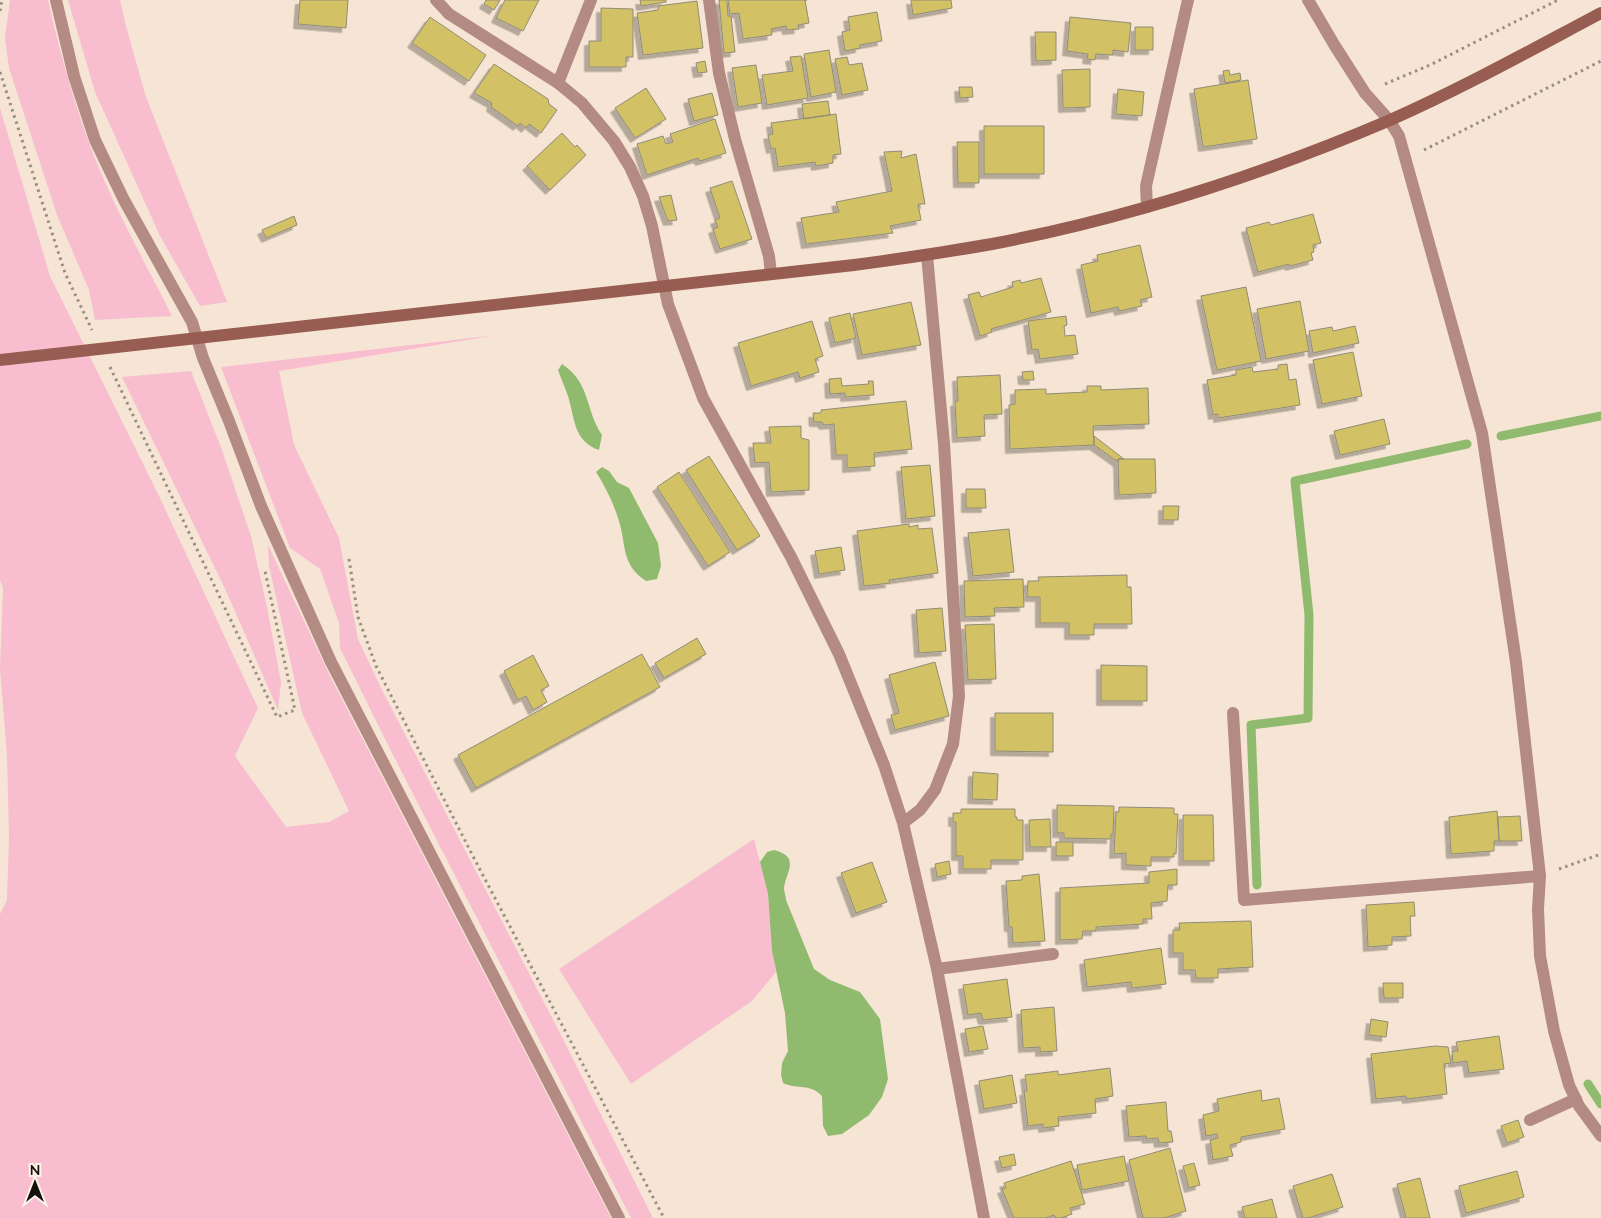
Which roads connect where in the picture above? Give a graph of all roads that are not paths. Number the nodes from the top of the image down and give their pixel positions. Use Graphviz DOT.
graph roads {
  1 [pos="56,0"];
  2 [pos="436,0"];
  3 [pos="591,0"];
  4 [pos="709,0"];
  5 [pos="1188,0"];
  6 [pos="1308,0"];
  7 [pos="1601,13"];
  8 [pos="558,83"];
  9 [pos="1389,120"];
  10 [pos="1147,207"];
  11 [pos="927,255"];
  12 [pos="772,274"];
  13 [pos="664,285"];
  14 [pos="197,339"];
  15 [pos="0,360"];
  16 [pos="1233,713"];
  17 [pos="903,823"];
  18 [pos="1540,876"];
  19 [pos="1053,954"];
  20 [pos="937,969"];
  21 [pos="1576,1099"];
  22 [pos="1530,1120"];
  23 [pos="1601,1136"];
  24 [pos="619,1218"];
  25 [pos="984,1218"];
  1 -- 14 [label="street"];
  2 -- 8 [label="street"];
  3 -- 8 [label="street"];
  4 -- 12 [label="street"];
  5 -- 10 [label="street"];
  6 -- 9 [label="street"];
  7 -- 9 [label="street"];
  8 -- 13 [label="street"];
  9 -- 10 [label="street"];
  9 -- 18 [label="street"];
  10 -- 11 [label="street"];
  11 -- 12 [label="street"];
  11 -- 17 [label="street"];
  12 -- 13 [label="street"];
  13 -- 14 [label="street"];
  13 -- 17 [label="street"];
  14 -- 15 [label="street"];
  14 -- 24 [label="street"];
  16 -- 18 [label="street"];
  17 -- 20 [label="street"];
  18 -- 21 [label="street"];
  19 -- 20 [label="street"];
  20 -- 25 [label="street"];
  21 -- 22 [label="street"];
  21 -- 23 [label="street"];
}
